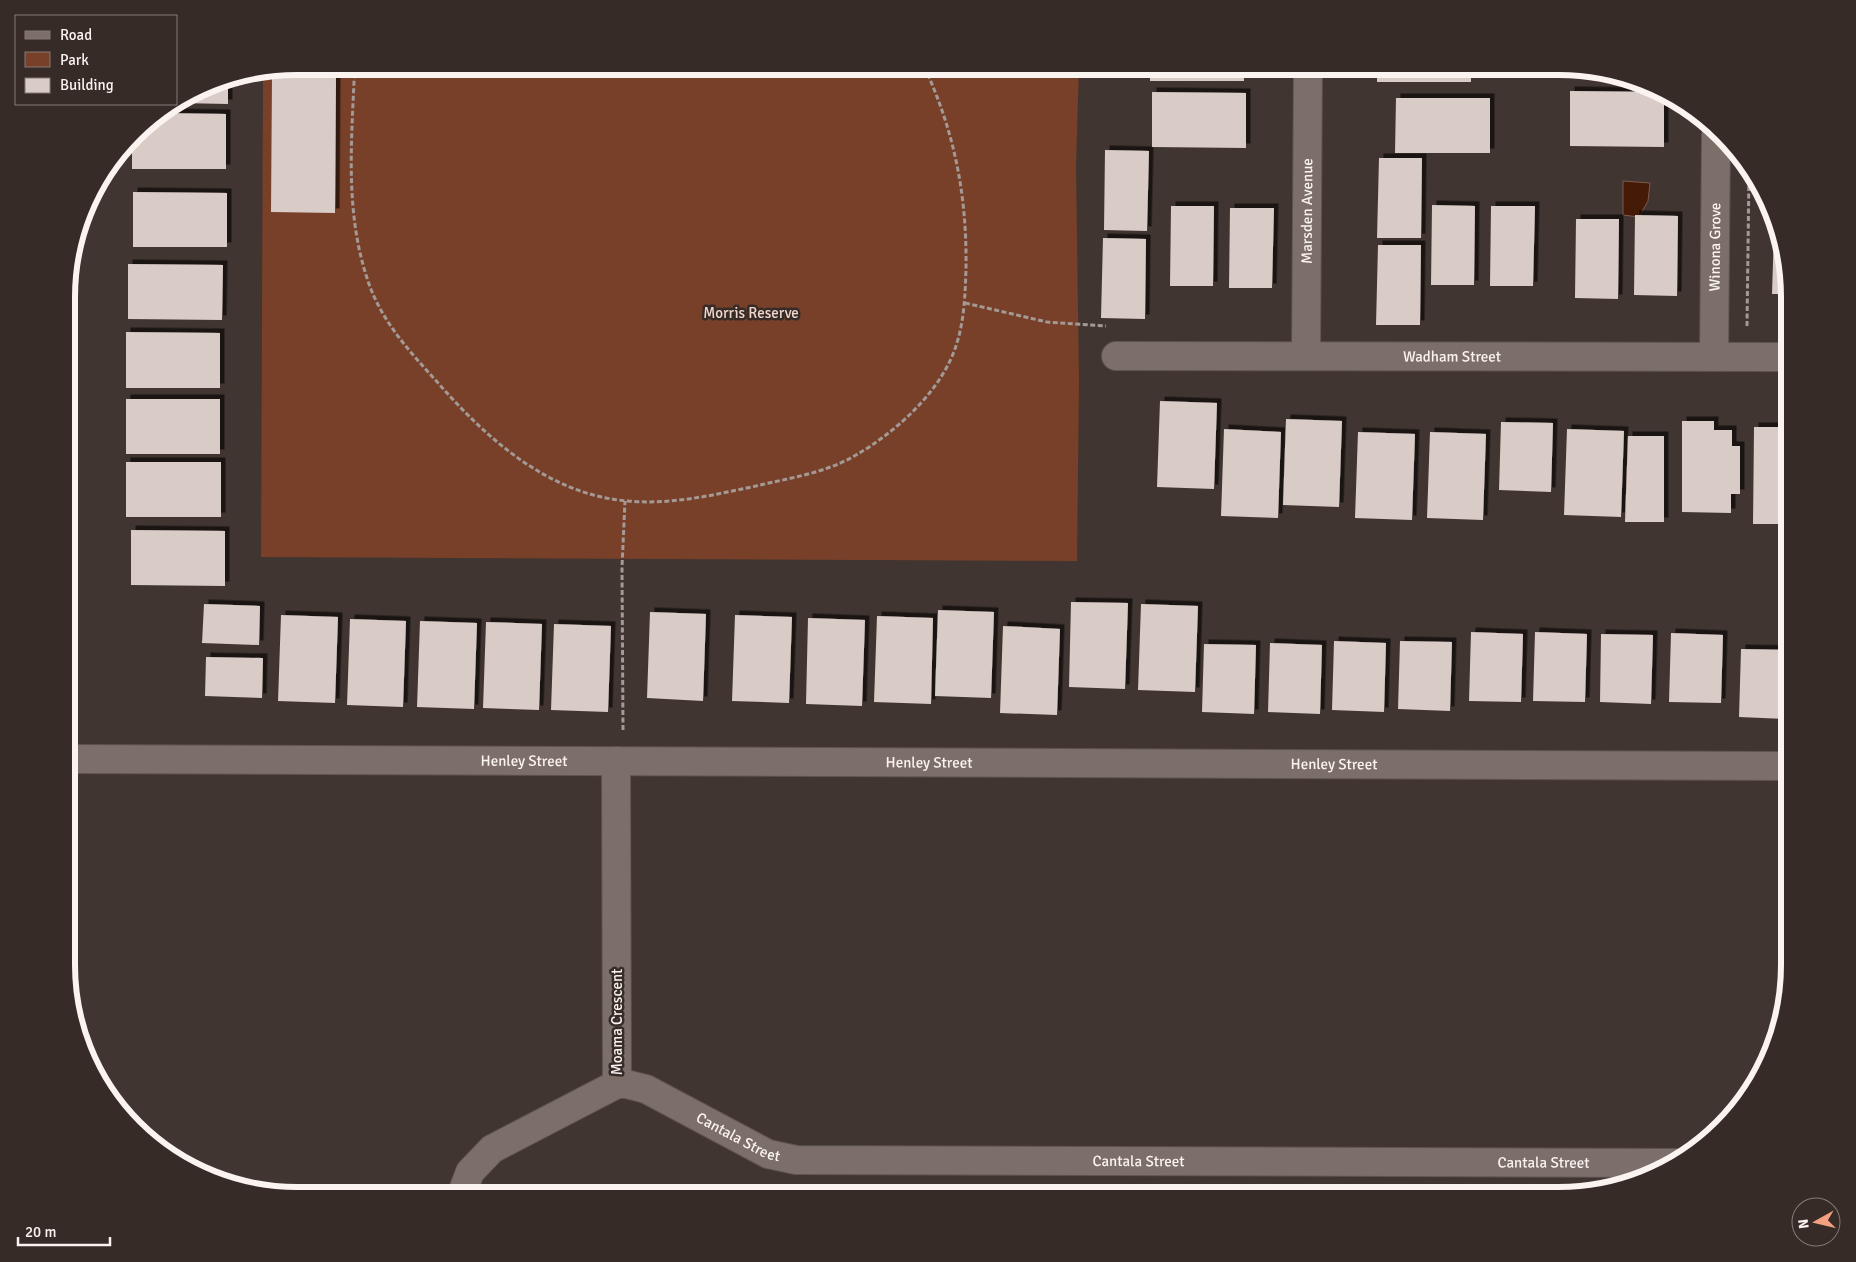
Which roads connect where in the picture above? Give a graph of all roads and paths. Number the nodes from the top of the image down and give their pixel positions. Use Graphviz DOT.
graph roads {
  1 [pos="355,75"];
  2 [pos="928,75"];
  3 [pos="1308,75"];
  4 [pos="1716,140"];
  5 [pos="1748,181"];
  6 [pos="965,303"];
  7 [pos="1106,326"];
  8 [pos="1756,326"];
  9 [pos="1116,356"];
  10 [pos="1306,356"];
  11 [pos="1714,357"];
  12 [pos="1781,357"];
  13 [pos="625,501"];
  14 [pos="623,730"];
  15 [pos="75,759"];
  16 [pos="616,761"];
  17 [pos="1781,766"];
  18 [pos="617,1084"];
  19 [pos="1659,1163"];
  20 [pos="464,1187"];
  1 -- 13 [label="path"];
  2 -- 6 [label="path"];
  3 -- 10 [label="street, Marsden Avenue"];
  4 -- 11 [label="street, Winona Grove"];
  5 -- 8 [label="path"];
  6 -- 7 [label="path"];
  6 -- 13 [label="path"];
  9 -- 10 [label="street, Wadham Street"];
  10 -- 11 [label="street, Wadham Street"];
  11 -- 12 [label="street, Wadham Street"];
  13 -- 14 [label="path"];
  15 -- 16 [label="street, Henley Street"];
  16 -- 17 [label="street, Henley Street"];
  16 -- 18 [label="street, Moama Crescent"];
  18 -- 19 [label="street, Cantala Street"];
  18 -- 20 [label="street, Moama Crescent"];
}
